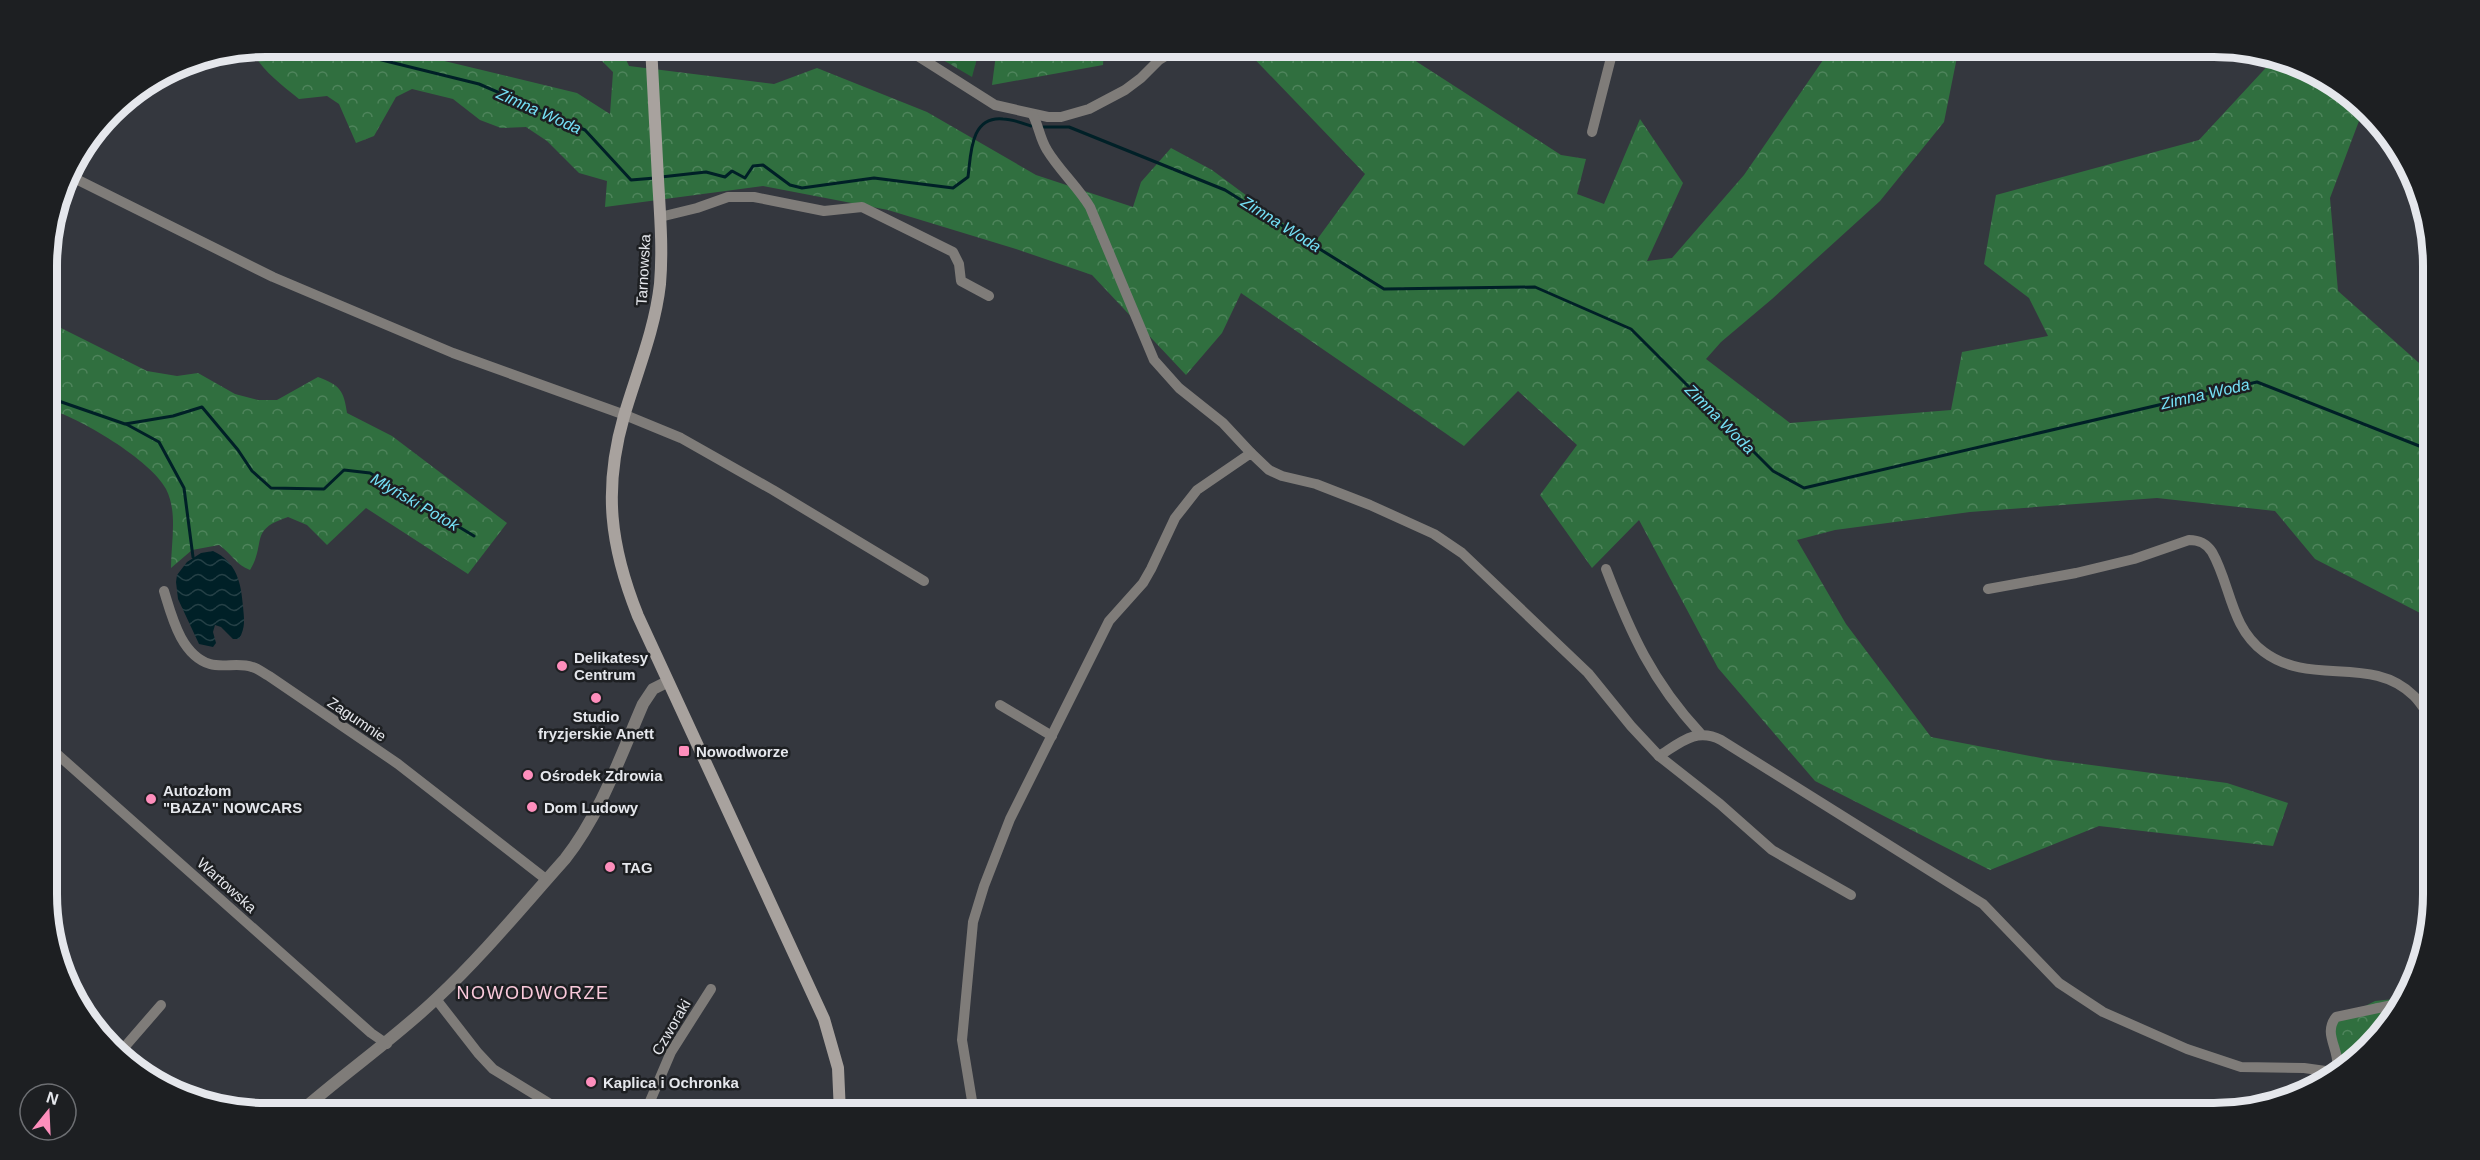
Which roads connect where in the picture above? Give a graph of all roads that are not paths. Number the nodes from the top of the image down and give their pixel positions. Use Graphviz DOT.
graph roads {
  1 [pos="652,57"];
  2 [pos="919,57"];
  3 [pos="1164,57"];
  4 [pos="1611,57"];
  5 [pos="1033,115"];
  6 [pos="1592,132"];
  7 [pos="76,179"];
  8 [pos="660,217"];
  9 [pos="989,296"];
  10 [pos="625,415"];
  11 [pos="1251,453"];
  12 [pos="1606,569"];
  13 [pos="924,581"];
  14 [pos="1988,589"];
  15 [pos="164,591"];
  16 [pos="667,682"];
  17 [pos="1000,705"];
  18 [pos="2423,708"];
  19 [pos="1700,734"];
  20 [pos="1052,736"];
  21 [pos="57,754"];
  22 [pos="1659,756"];
  23 [pos="547,880"];
  24 [pos="1851,896"];
  25 [pos="711,989"];
  26 [pos="436,999"];
  27 [pos="161,1005"];
  28 [pos="2390,1006"];
  29 [pos="387,1044"];
  30 [pos="124,1047"];
  31 [pos="2338,1062"];
  32 [pos="2325,1071"];
  33 [pos="312,1103"];
  34 [pos="549,1103"];
  35 [pos="649,1103"];
  36 [pos="840,1103"];
  37 [pos="972,1103"];
  1 -- 8 [label="main road, Tarnowska"];
  2 -- 5 [label="street"];
  3 -- 5 [label="street"];
  4 -- 6 [label="street"];
  5 -- 11 [label="street"];
  7 -- 10 [label="street"];
  8 -- 9 [label="street"];
  8 -- 10 [label="main road, Tarnowska"];
  10 -- 13 [label="street"];
  10 -- 16 [label="main road, Tarnowska"];
  11 -- 20 [label="street"];
  11 -- 22 [label="street"];
  12 -- 19 [label="street"];
  14 -- 18 [label="street"];
  15 -- 23 [label="street, Zagumnie"];
  16 -- 23 [label="street"];
  16 -- 36 [label="main road, Tarnowska"];
  17 -- 20 [label="street"];
  19 -- 22 [label="street"];
  19 -- 32 [label="street"];
  20 -- 37 [label="street"];
  21 -- 29 [label="street, Wartowska"];
  22 -- 24 [label="street"];
  23 -- 26 [label="street"];
  25 -- 35 [label="street, Czworaki"];
  26 -- 29 [label="street"];
  26 -- 34 [label="street"];
  27 -- 30 [label="street"];
  28 -- 31 [label="street"];
  29 -- 33 [label="street"];
}
